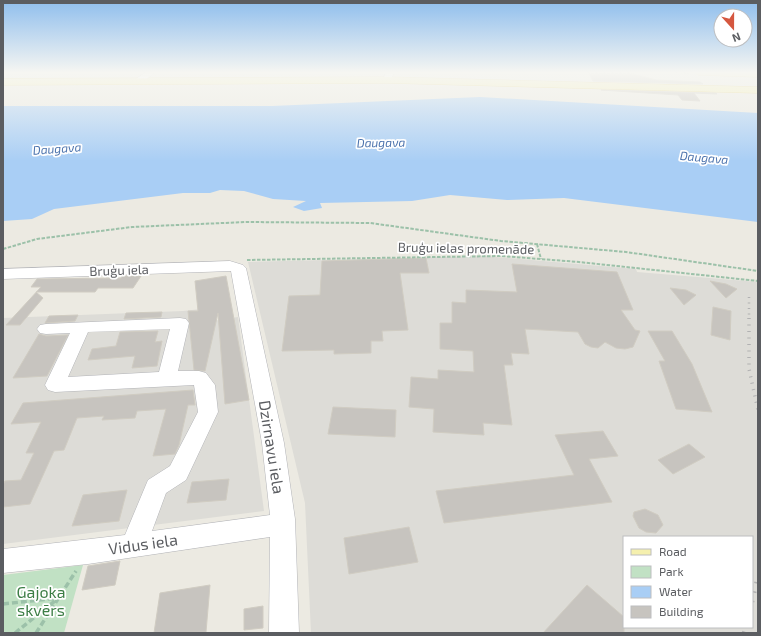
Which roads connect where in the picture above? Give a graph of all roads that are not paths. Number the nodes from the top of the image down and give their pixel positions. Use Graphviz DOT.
graph roads {
  1 [pos="239,263"];
  2 [pos="3,274"];
  3 [pos="81,328"];
  4 [pos="46,329"];
  5 [pos="167,378"];
  6 [pos="283,524"];
  7 [pos="134,545"];
  8 [pos="3,561"];
  9 [pos="284,633"];
  1 -- 2 [label="street, Bruģu iela"];
  1 -- 6 [label="street, Dzirnavu iela"];
  3 -- 4 [label="street"];
  3 -- 5 [label="street"];
  3 -- 5 [label="street"];
  5 -- 7 [label="street"];
  6 -- 7 [label="street, Vidus iela"];
  6 -- 9 [label="street, Dzirnavu iela"];
  7 -- 8 [label="street, Vidus iela"];
}
